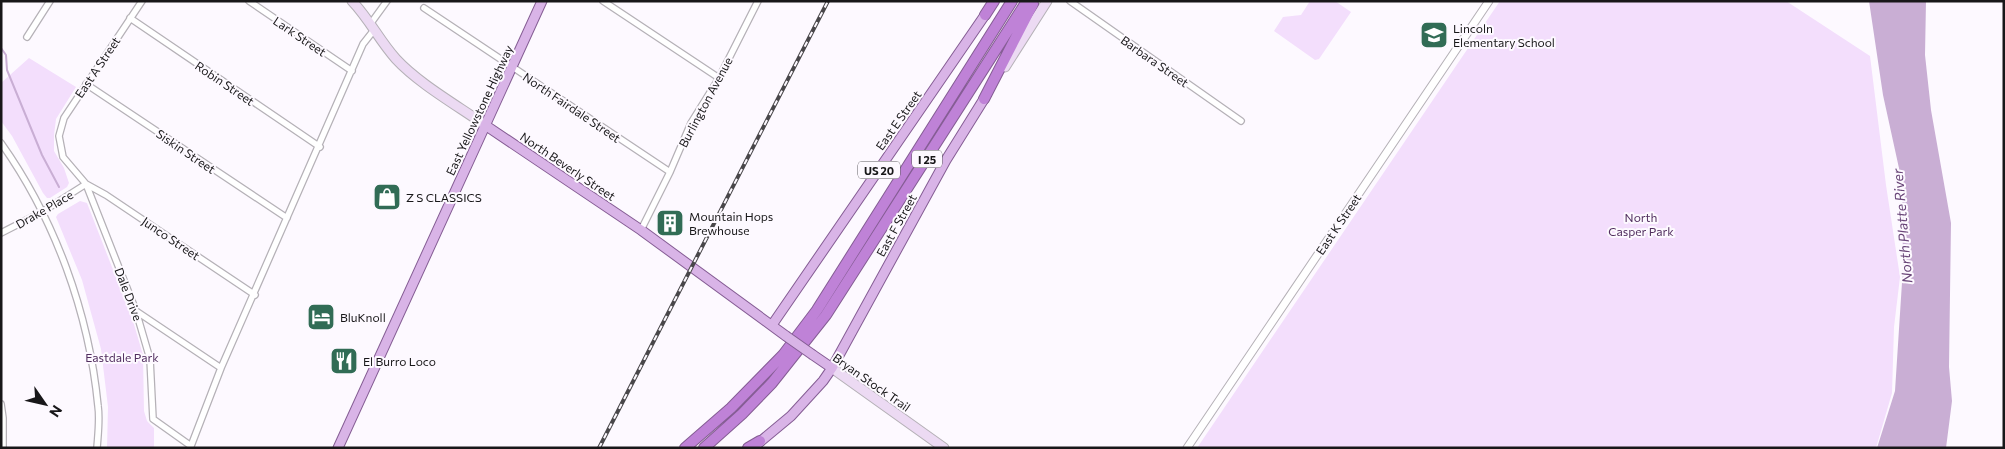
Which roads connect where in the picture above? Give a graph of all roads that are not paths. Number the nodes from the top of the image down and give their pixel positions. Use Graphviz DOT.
graph roads {
  1 [pos="50,1"];
  2 [pos="142,1"];
  3 [pos="249,1"];
  4 [pos="352,1"];
  5 [pos="387,1"];
  6 [pos="542,1"];
  7 [pos="602,1"];
  8 [pos="758,1"];
  9 [pos="993,1"];
  10 [pos="1012,1"];
  11 [pos="1027,1"];
  12 [pos="1034,1"];
  13 [pos="1047,1"];
  14 [pos="1070,1"];
  15 [pos="1489,1"];
  16 [pos="424,8"];
  17 [pos="985,14"];
  18 [pos="130,18"];
  19 [pos="372,27"];
  20 [pos="27,37"];
  21 [pos="513,68"];
  22 [pos="352,71"];
  23 [pos="719,78"];
  24 [pos="86,84"];
  25 [pos="984,99"];
  26 [pos="1241,121"];
  27 [pos="485,124"];
  28 [pos="58,136"];
  29 [pos="1,143"];
  30 [pos="320,147"];
  31 [pos="670,172"];
  32 [pos="86,184"];
  33 [pos="42,212"];
  34 [pos="287,218"];
  35 [pos="641,230"];
  36 [pos="1,233"];
  37 [pos="255,295"];
  38 [pos="136,311"];
  39 [pos="772,325"];
  40 [pos="786,336"];
  41 [pos="222,368"];
  42 [pos="832,368"];
  43 [pos="1,404"];
  44 [pos="756,444"];
  45 [pos="2,448"];
  46 [pos="97,448"];
  47 [pos="338,448"];
  48 [pos="685,448"];
  49 [pos="704,448"];
  50 [pos="748,448"];
  51 [pos="944,448"];
  52 [pos="1186,448"];
  1 -- 20 [label="street"];
  2 -- 18 [label="street, East A Street"];
  3 -- 22 [label="street, Lark Street"];
  4 -- 19 [label="main road, North Beverly Street"];
  5 -- 19 [label="street"];
  6 -- 21 [label="main road, East Yellowstone Highway"];
  7 -- 23 [label="street"];
  8 -- 23 [label="street, Burlington Avenue"];
  9 -- 17 [label="highway, US 20"];
  10 -- 48 [label="highway, I 25"];
  11 -- 49 [label="highway, I 25"];
  12 -- 25 [label="highway"];
  13 -- 25 [label="main road, East F Street"];
  14 -- 26 [label="street, Barbara Street"];
  15 -- 52 [label="street, East K Street"];
  16 -- 21 [label="street, North Fairdale Street"];
  17 -- 39 [label="main road, East E Street / US 20"];
  18 -- 24 [label="street, East A Street"];
  18 -- 30 [label="street, Robin Street"];
  19 -- 22 [label="street"];
  19 -- 27 [label="main road, North Beverly Street"];
  21 -- 27 [label="main road, East Yellowstone Highway"];
  21 -- 31 [label="street, North Fairdale Street"];
  22 -- 30 [label="street"];
  23 -- 31 [label="street, Burlington Avenue"];
  24 -- 28 [label="street, East A Street"];
  24 -- 34 [label="street, Siskin Street"];
  25 -- 42 [label="main road, East F Street"];
  27 -- 35 [label="main road, North Beverly Street"];
  27 -- 47 [label="main road, East Yellowstone Highway"];
  28 -- 32 [label="street, Dale Drive"];
  29 -- 33 [label="street"];
  30 -- 34 [label="street"];
  31 -- 35 [label="street, Burlington Avenue"];
  32 -- 33 [label="street, Drake Place"];
  32 -- 37 [label="street, Junco Street"];
  32 -- 38 [label="street, Dale Drive"];
  33 -- 36 [label="street, Drake Place"];
  33 -- 46 [label="street"];
  34 -- 37 [label="street"];
  35 -- 39 [label="main road, North Beverly Street"];
  37 -- 41 [label="street"];
  38 -- 41 [label="street"];
  38 -- 41 [label="street, Dale Drive"];
  39 -- 40 [label="main road, North Beverly Street"];
  40 -- 42 [label="main road, Bryan Stock Trail, bridge"];
  42 -- 44 [label="main road, East F Street"];
  42 -- 51 [label="main road, Bryan Stock Trail"];
  43 -- 45 [label="street"];
  44 -- 50 [label="highway"];
}
